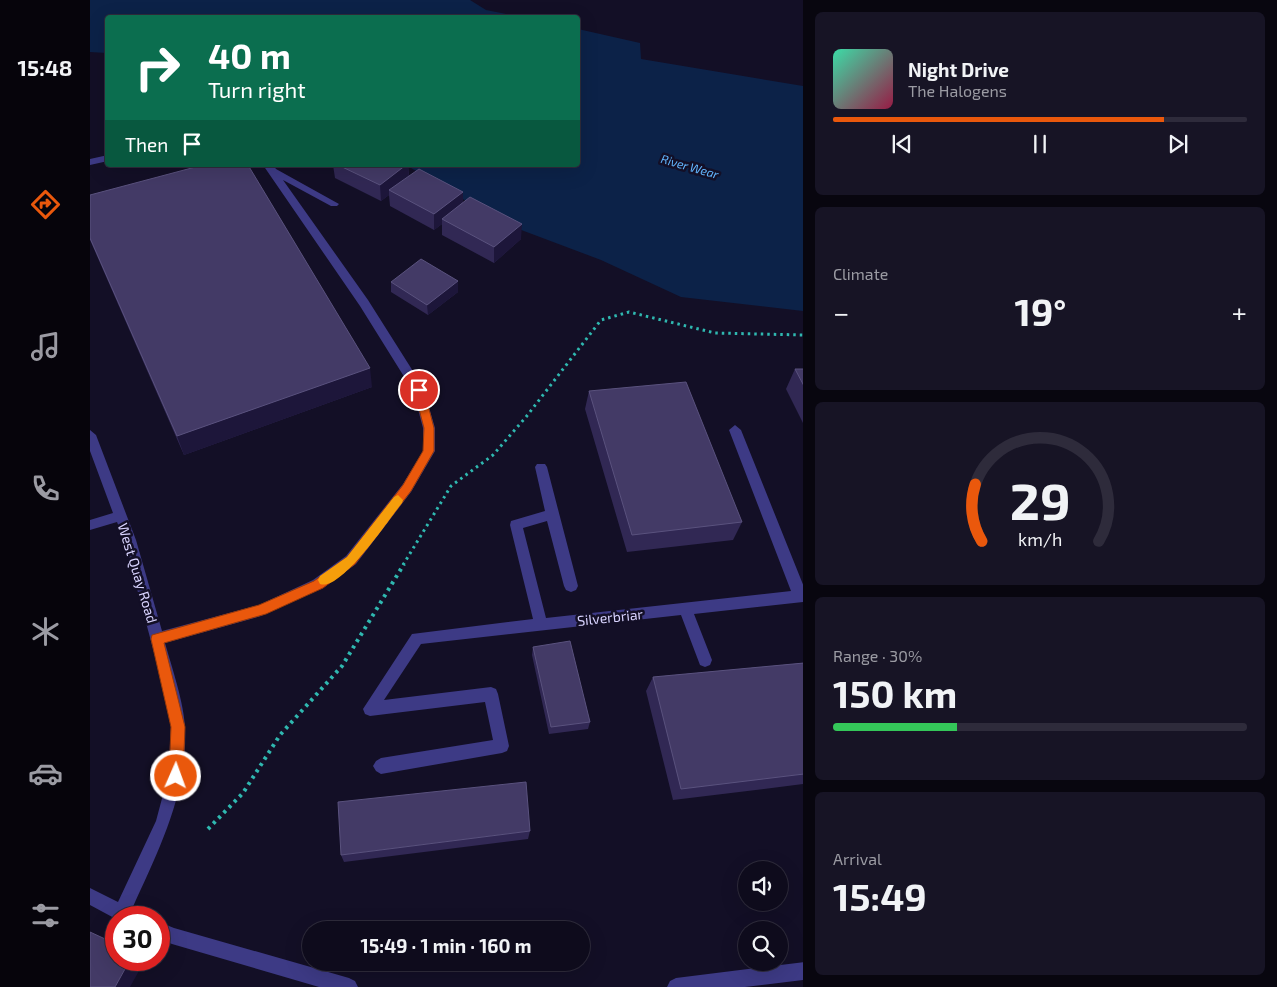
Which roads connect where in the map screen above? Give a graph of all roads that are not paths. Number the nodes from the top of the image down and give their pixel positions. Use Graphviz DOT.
graph roads {
  1 [pos="105,159"];
  2 [pos="90,162"];
  3 [pos="271,168"];
  4 [pos="334,204"];
  5 [pos="735,430"];
  6 [pos="90,434"];
  7 [pos="541,467"];
  8 [pos="552,514"];
  9 [pos="121,516"];
  10 [pos="90,525"];
  11 [pos="571,586"];
  12 [pos="801,596"];
  13 [pos="685,609"];
  14 [pos="541,624"];
  15 [pos="157,639"];
  16 [pos="705,660"];
  17 [pos="381,766"];
  18 [pos="90,896"];
  19 [pos="109,906"];
  20 [pos="130,906"];
  21 [pos="170,935"];
  22 [pos="803,971"];
  23 [pos="349,987"];
  24 [pos="676,987"];
  1 -- 2 [label="street"];
  3 -- 4 [label="street"];
  3 -- 15 [label="street"];
  5 -- 12 [label="street"];
  6 -- 9 [label="street, West Quay Road"];
  7 -- 8 [label="street"];
  8 -- 11 [label="street"];
  8 -- 14 [label="street"];
  9 -- 10 [label="street"];
  9 -- 15 [label="street, West Quay Road"];
  12 -- 13 [label="street, Silverbriar"];
  13 -- 14 [label="street, Silverbriar"];
  13 -- 16 [label="street"];
  14 -- 17 [label="street, Silverbriar"];
  15 -- 20 [label="street, West Quay Road"];
  18 -- 19 [label="street"];
  21 -- 23 [label="street"];
  22 -- 24 [label="street"];
}
